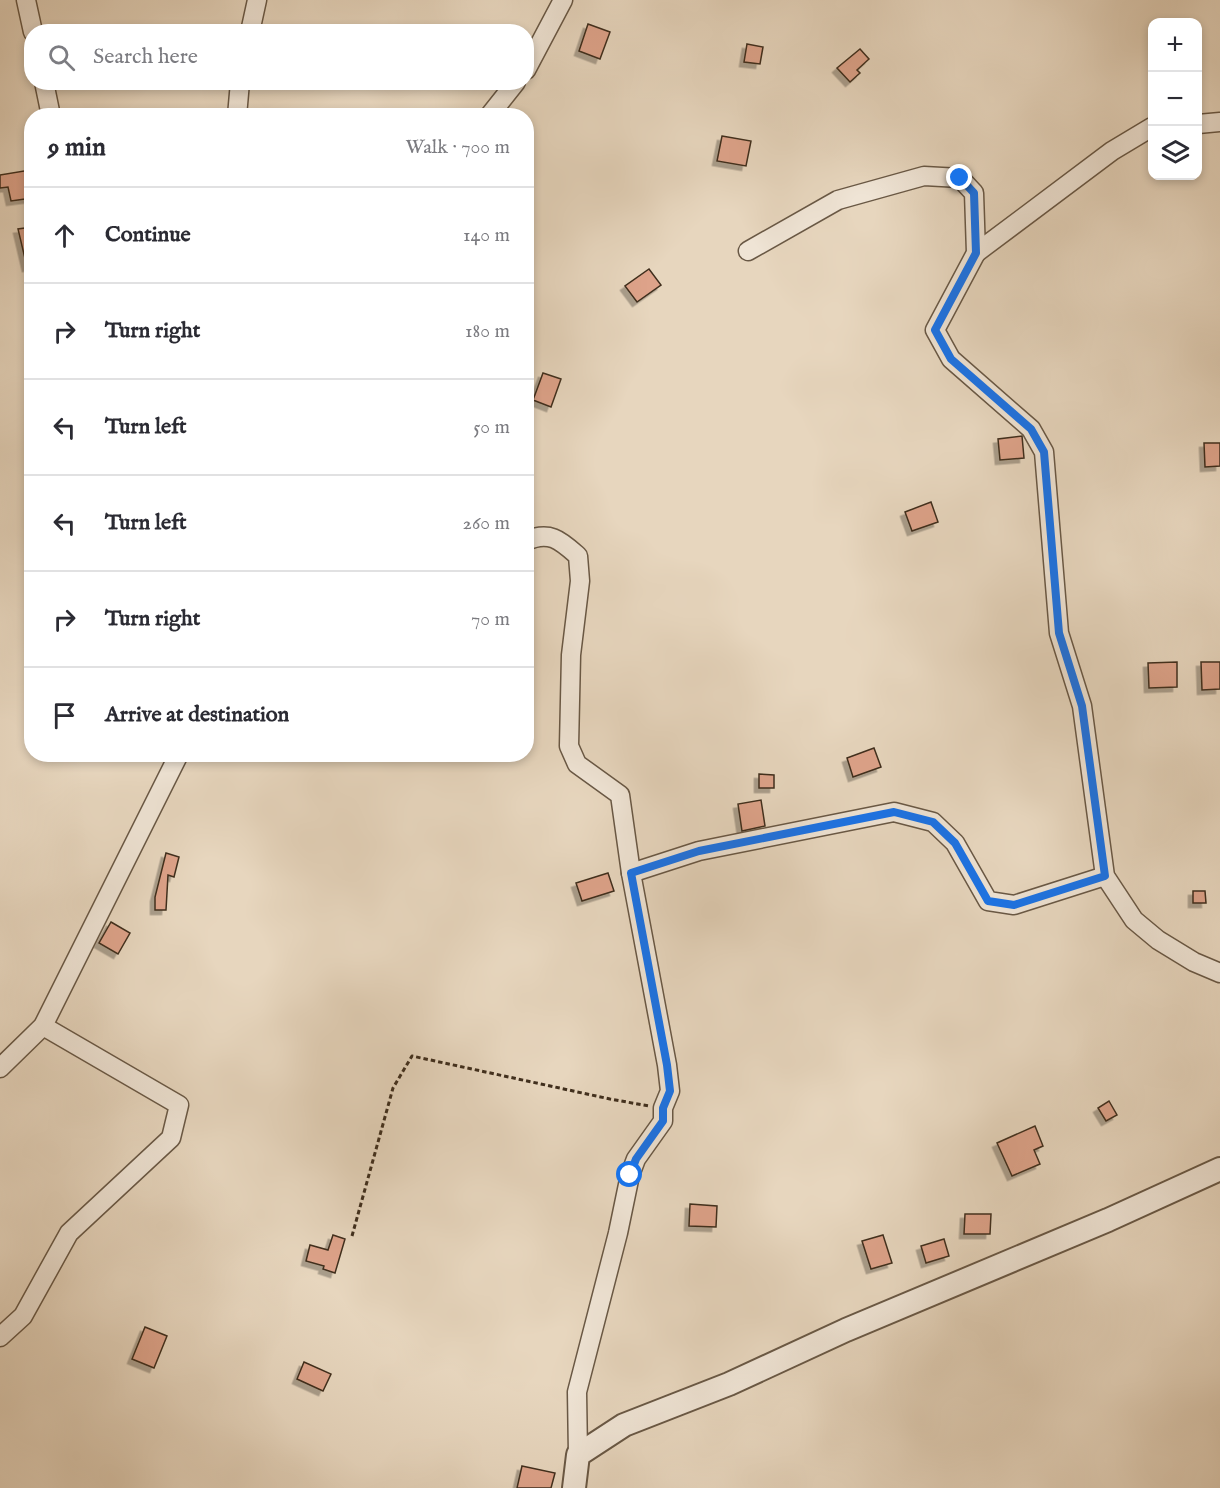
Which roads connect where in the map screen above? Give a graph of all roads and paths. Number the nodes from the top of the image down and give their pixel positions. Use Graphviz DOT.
graph roads {
  1 [pos="26,0"];
  2 [pos="257,0"];
  3 [pos="563,0"];
  4 [pos="31,24"];
  5 [pos="252,24"];
  6 [pos="534,55"];
  7 [pos="46,90"];
  8 [pos="239,90"];
  9 [pos="510,90"];
  10 [pos="49,108"];
  11 [pos="238,108"];
  12 [pos="495,108"];
  13 [pos="1220,122"];
  14 [pos="1202,124"];
  15 [pos="1148,129"];
  16 [pos="748,251"];
  17 [pos="976,253"];
  18 [pos="534,538"];
  19 [pos="175,762"];
  20 [pos="631,873"];
  21 [pos="1105,876"];
  22 [pos="1220,973"];
  23 [pos="43,1026"];
  24 [pos="0,1068"];
  25 [pos="663,1108"];
  26 [pos="1220,1169"];
  27 [pos="352,1236"];
  28 [pos="0,1337"];
  29 [pos="578,1455"];
  30 [pos="574,1488"];
  1 -- 4 [label="street"];
  2 -- 5 [label="street"];
  3 -- 6 [label="street"];
  7 -- 10 [label="street"];
  8 -- 11 [label="street"];
  9 -- 12 [label="street"];
  13 -- 14 [label="street"];
  15 -- 17 [label="street"];
  16 -- 17 [label="street"];
  17 -- 21 [label="street"];
  18 -- 20 [label="street"];
  19 -- 23 [label="street"];
  20 -- 21 [label="street"];
  20 -- 25 [label="street"];
  21 -- 22 [label="street"];
  23 -- 24 [label="street"];
  23 -- 28 [label="street"];
  25 -- 27 [label="path"];
  25 -- 29 [label="street"];
  26 -- 29 [label="street"];
  29 -- 30 [label="street"];
}
